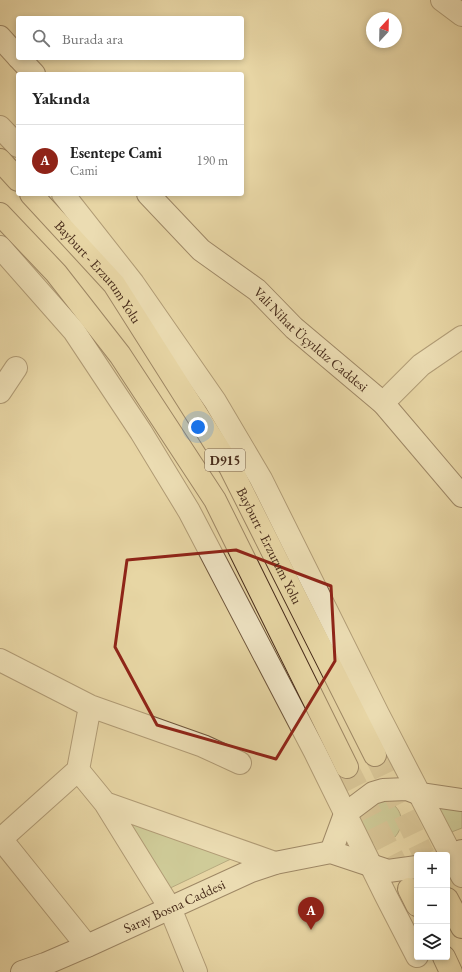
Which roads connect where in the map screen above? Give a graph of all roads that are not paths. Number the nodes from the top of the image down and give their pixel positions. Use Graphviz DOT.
graph roads {
  1 [pos="442,0"];
  2 [pos="462,15"];
  3 [pos="0,38"];
  4 [pos="16,55"];
  5 [pos="21,60"];
  6 [pos="32,72"];
  7 [pos="0,127"];
  8 [pos="16,144"];
  9 [pos="0,160"];
  10 [pos="16,178"];
  11 [pos="33,196"];
  12 [pos="64,196"];
  13 [pos="150,196"];
  14 [pos="0,214"];
  15 [pos="0,247"];
  16 [pos="462,338"];
  17 [pos="16,368"];
  18 [pos="0,392"];
  19 [pos="383,403"];
  20 [pos="462,496"];
  21 [pos="0,660"];
  22 [pos="90,706"];
  23 [pos="375,755"];
  24 [pos="240,763"];
  25 [pos="347,767"];
  26 [pos="78,770"];
  27 [pos="420,794"];
  28 [pos="462,800"];
  29 [pos="105,803"];
  30 [pos="345,814"];
  31 [pos="1,838"];
  32 [pos="331,852"];
  33 [pos="454,854"];
  34 [pos="275,863"];
  35 [pos="371,866"];
  36 [pos="414,867"];
  37 [pos="462,876"];
  38 [pos="450,905"];
  39 [pos="170,908"];
  40 [pos="462,928"];
  41 [pos="87,946"];
  42 [pos="414,950"];
  43 [pos="419,960"];
  44 [pos="445,960"];
  45 [pos="22,972"];
  46 [pos="196,972"];
  47 [pos="425,972"];
  48 [pos="451,972"];
  1 -- 2 [label="street"];
  3 -- 4 [label="street"];
  5 -- 6 [label="street"];
  7 -- 8 [label="street"];
  9 -- 10 [label="highway"];
  11 -- 23 [label="highway, Bayburt - Erzurum Yolu / D915"];
  12 -- 27 [label="street"];
  13 -- 19 [label="street, Vali Nihat Üçyıldız Caddesi"];
  14 -- 25 [label="highway, Bayburt - Erzurum Yolu / D915"];
  15 -- 30 [label="street"];
  16 -- 19 [label="street"];
  17 -- 18 [label="street"];
  19 -- 20 [label="street, Vali Nihat Üçyıldız Caddesi"];
  21 -- 22 [label="street"];
  22 -- 24 [label="street"];
  22 -- 26 [label="street"];
  26 -- 29 [label="street"];
  26 -- 31 [label="street"];
  27 -- 28 [label="street"];
  27 -- 30 [label="street"];
  27 -- 33 [label="street"];
  29 -- 34 [label="street"];
  29 -- 39 [label="street"];
  30 -- 32 [label="street"];
  30 -- 35 [label="street"];
  31 -- 41 [label="street"];
  32 -- 34 [label="street, Saray Bosna Caddesi"];
  32 -- 35 [label="street"];
  33 -- 37 [label="street"];
  34 -- 39 [label="street, Saray Bosna Caddesi"];
  35 -- 36 [label="street"];
  35 -- 42 [label="street"];
  38 -- 40 [label="highway"];
  39 -- 41 [label="street, Saray Bosna Caddesi"];
  39 -- 46 [label="street"];
  41 -- 45 [label="street, Saray Bosna Caddesi"];
  43 -- 47 [label="street"];
  44 -- 48 [label="highway"];
}
